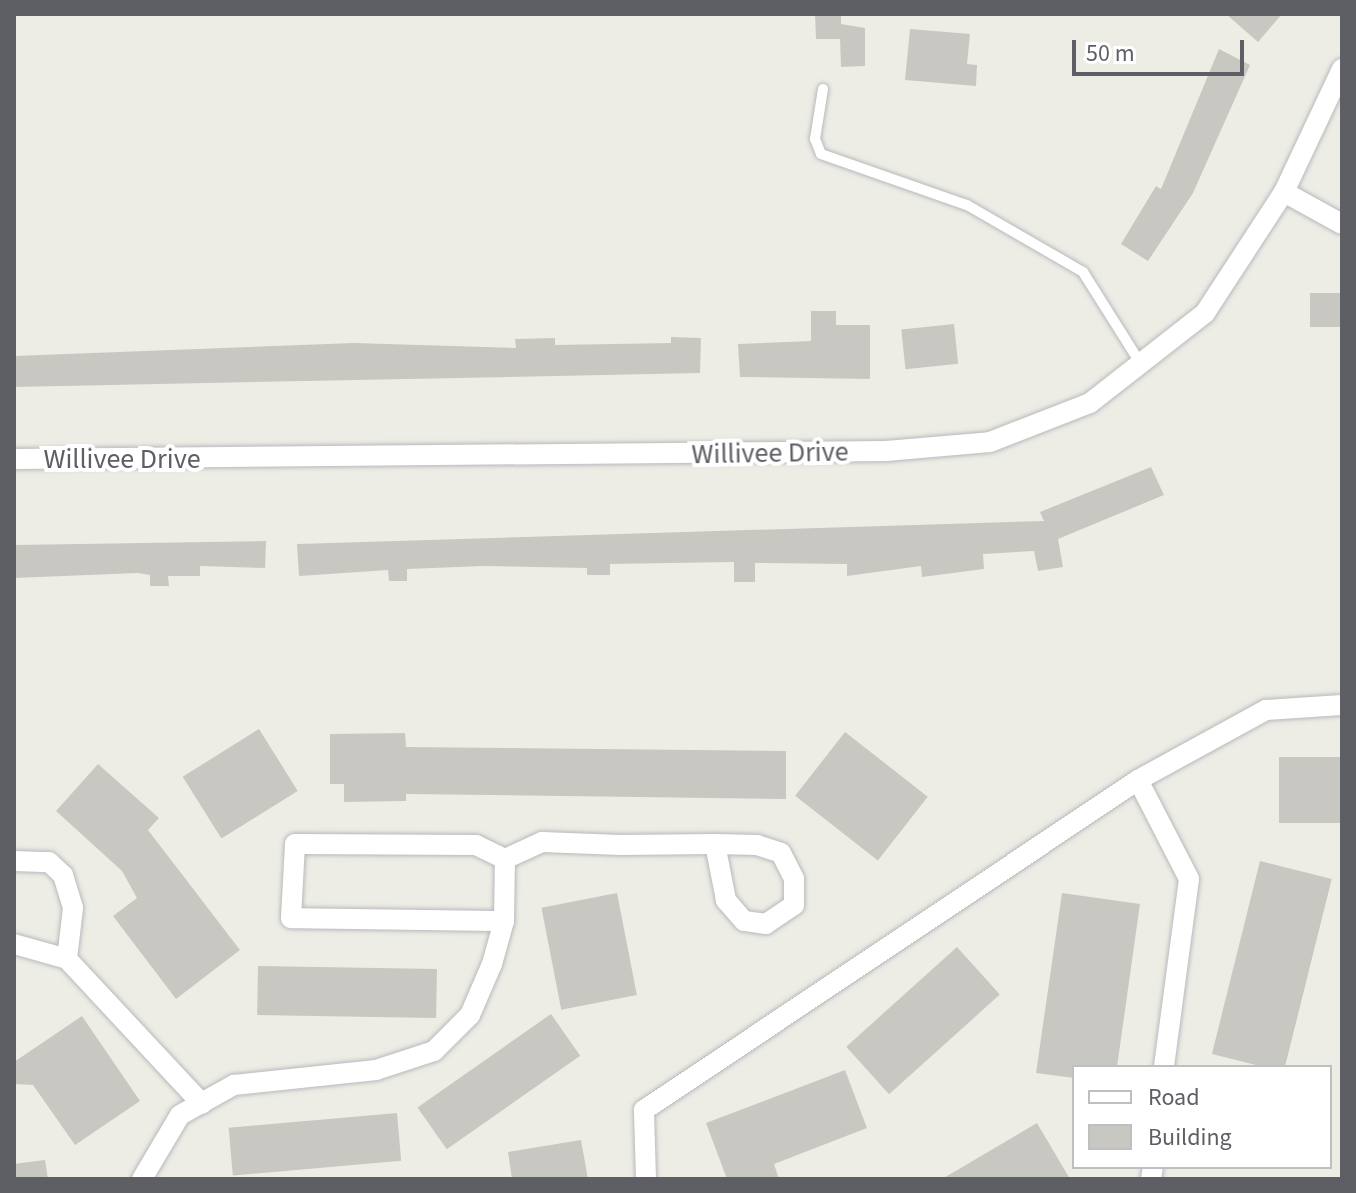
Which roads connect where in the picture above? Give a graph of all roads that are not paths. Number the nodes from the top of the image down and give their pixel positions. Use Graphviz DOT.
graph roads {
  1 [pos="1342,69"];
  2 [pos="823,89"];
  3 [pos="1284,192"];
  4 [pos="1342,224"];
  5 [pos="1142,366"];
  6 [pos="14,459"];
  7 [pos="1342,705"];
  8 [pos="1138,780"];
  9 [pos="715,844"];
  10 [pos="505,859"];
  11 [pos="14,861"];
  12 [pos="504,921"];
  13 [pos="14,944"];
  14 [pos="67,959"];
  15 [pos="1164,1065"];
  16 [pos="202,1104"];
  17 [pos="142,1179"];
  18 [pos="646,1179"];
  1 -- 3 [label="street, Willivee Drive"];
  2 -- 5 [label="lane"];
  3 -- 4 [label="street"];
  3 -- 5 [label="street, Willivee Drive"];
  5 -- 6 [label="street, Willivee Drive"];
  7 -- 8 [label="street"];
  8 -- 15 [label="street"];
  8 -- 18 [label="street"];
  9 -- 9 [label="street"];
  9 -- 10 [label="street"];
  10 -- 12 [label="street"];
  10 -- 12 [label="street"];
  11 -- 14 [label="street"];
  12 -- 16 [label="street"];
  13 -- 14 [label="street"];
  14 -- 16 [label="street"];
  16 -- 17 [label="street"];
}
